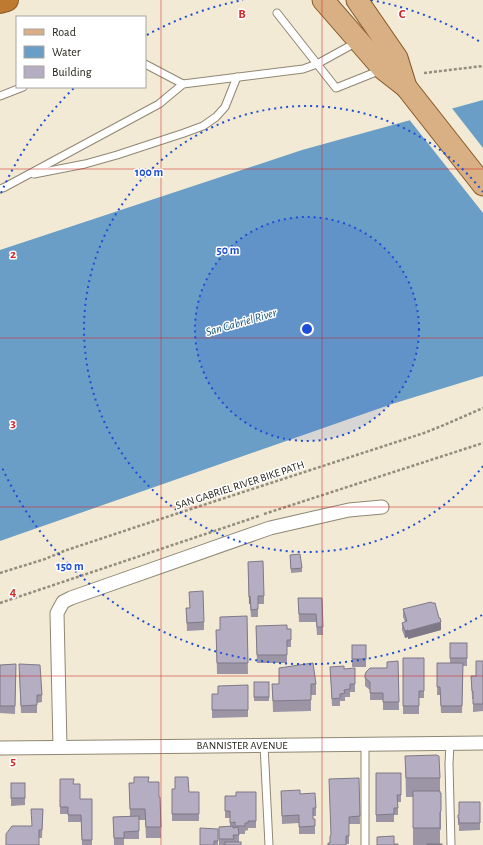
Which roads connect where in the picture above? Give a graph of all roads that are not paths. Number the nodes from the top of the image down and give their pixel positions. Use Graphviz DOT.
graph roads {
  1 [pos="7,0"];
  2 [pos="323,0"];
  3 [pos="357,0"];
  4 [pos="0,2"];
  5 [pos="277,13"];
  6 [pos="359,41"];
  7 [pos="317,64"];
  8 [pos="146,65"];
  9 [pos="383,69"];
  10 [pos="237,78"];
  11 [pos="183,84"];
  12 [pos="406,87"];
  13 [pos="20,88"];
  14 [pos="0,96"];
  15 [pos="26,176"];
  16 [pos="483,184"];
  17 [pos="0,189"];
  18 [pos="382,507"];
  19 [pos="483,743"];
  20 [pos="450,744"];
  21 [pos="264,745"];
  22 [pos="365,745"];
  23 [pos="60,747"];
  24 [pos="0,748"];
  25 [pos="269,845"];
  26 [pos="365,845"];
  27 [pos="451,845"];
  1 -- 4 [label="highway"];
  2 -- 6 [label="main road"];
  3 -- 12 [label="main road"];
  5 -- 7 [label="lane"];
  6 -- 7 [label="lane"];
  6 -- 9 [label="main road"];
  7 -- 9 [label="lane"];
  7 -- 10 [label="lane"];
  8 -- 11 [label="lane"];
  9 -- 12 [label="main road"];
  10 -- 11 [label="lane"];
  10 -- 15 [label="lane"];
  11 -- 15 [label="lane"];
  12 -- 16 [label="main road"];
  13 -- 14 [label="lane"];
  15 -- 17 [label="lane"];
  18 -- 23 [label="street"];
  19 -- 20 [label="street, BANNISTER AVENUE"];
  20 -- 22 [label="street, BANNISTER AVENUE"];
  20 -- 27 [label="lane"];
  21 -- 22 [label="street, BANNISTER AVENUE"];
  21 -- 23 [label="street, BANNISTER AVENUE"];
  21 -- 25 [label="lane"];
  22 -- 26 [label="lane"];
  23 -- 24 [label="street, BANNISTER AVENUE"];
}
